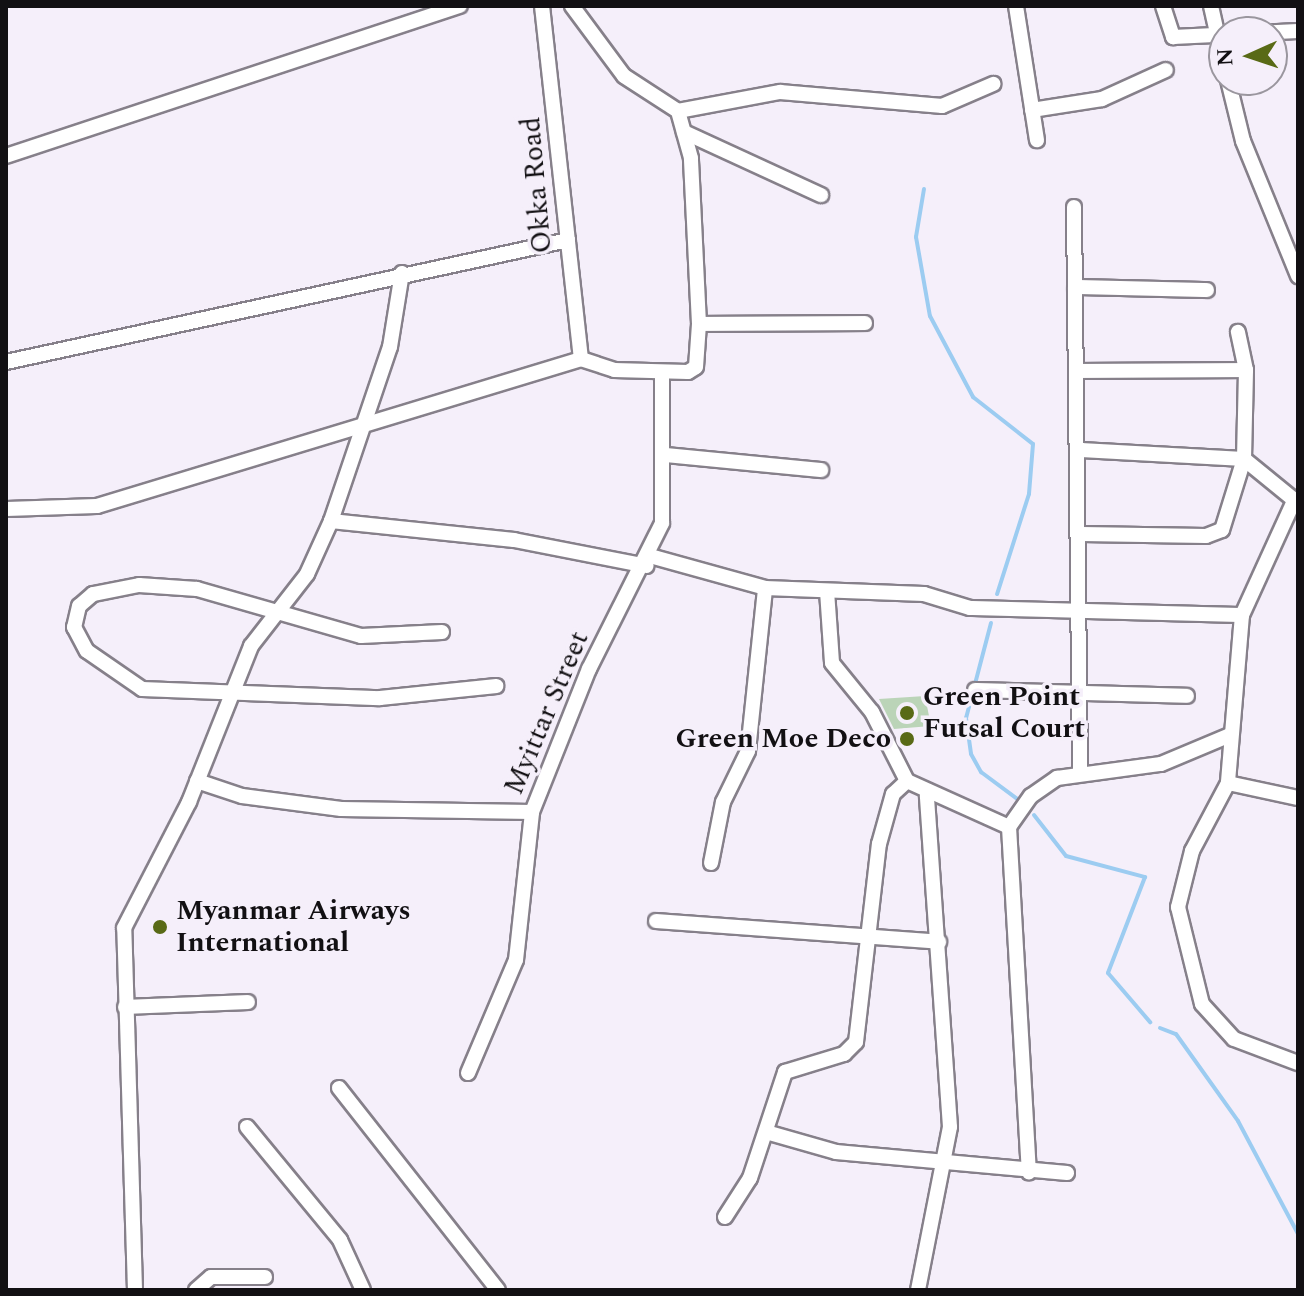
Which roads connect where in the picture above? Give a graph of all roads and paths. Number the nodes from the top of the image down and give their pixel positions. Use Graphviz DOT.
graph roads {
  1 [pos="460,6"];
  2 [pos="542,6"];
  3 [pos="572,6"];
  4 [pos="1016,6"];
  5 [pos="1163,6"];
  6 [pos="1208,32"];
  7 [pos="1166,70"];
  8 [pos="993,84"];
  9 [pos="1232,96"];
  10 [pos="1032,110"];
  11 [pos="678,111"];
  12 [pos="684,132"];
  13 [pos="1037,140"];
  14 [pos="6,156"];
  15 [pos="821,195"];
  16 [pos="1074,207"];
  17 [pos="568,240"];
  18 [pos="402,273"];
  19 [pos="1298,276"];
  20 [pos="1075,287"];
  21 [pos="1207,290"];
  22 [pos="865,323"];
  23 [pos="699,324"];
  24 [pos="1238,332"];
  25 [pos="581,359"];
  26 [pos="6,362"];
  27 [pos="1246,370"];
  28 [pos="1081,371"];
  29 [pos="662,374"];
  30 [pos="360,431"];
  31 [pos="1081,450"];
  32 [pos="665,455"];
  33 [pos="1244,459"];
  34 [pos="821,470"];
  35 [pos="1296,502"];
  36 [pos="6,509"];
  37 [pos="331,521"];
  38 [pos="1082,534"];
  39 [pos="648,561"];
  40 [pos="765,588"];
  41 [pos="827,591"];
  42 [pos="1080,609"];
  43 [pos="276,612"];
  44 [pos="1242,615"];
  45 [pos="442,632"];
  46 [pos="496,686"];
  47 [pos="975,690"];
  48 [pos="232,691"];
  49 [pos="1081,694"];
  50 [pos="1187,696"];
  51 [pos="1230,735"];
  52 [pos="1080,774"];
  53 [pos="197,781"];
  54 [pos="907,781"];
  55 [pos="1228,783"];
  56 [pos="927,796"];
  57 [pos="1298,798"];
  58 [pos="532,812"];
  59 [pos="1009,827"];
  60 [pos="711,863"];
  61 [pos="656,921"];
  62 [pos="868,935"];
  63 [pos="939,942"];
  64 [pos="248,1002"];
  65 [pos="125,1007"];
  66 [pos="1298,1063"];
  67 [pos="468,1073"];
  68 [pos="339,1088"];
  69 [pos="247,1127"];
  70 [pos="766,1132"];
  71 [pos="943,1164"];
  72 [pos="1029,1172"];
  73 [pos="1067,1173"];
  74 [pos="725,1217"];
  75 [pos="265,1277"];
  76 [pos="135,1290"];
  77 [pos="196,1290"];
  78 [pos="363,1290"];
  79 [pos="498,1290"];
  80 [pos="918,1290"];
  1 -- 14 [label="street"];
  2 -- 17 [label="street, Okka Road"];
  3 -- 11 [label="street"];
  4 -- 10 [label="street"];
  5 -- 6 [label="street"];
  7 -- 10 [label="street"];
  8 -- 11 [label="street"];
  9 -- 19 [label="street"];
  10 -- 13 [label="street"];
  11 -- 12 [label="street"];
  12 -- 15 [label="street"];
  12 -- 23 [label="street"];
  16 -- 20 [label="street"];
  17 -- 18 [label="street"];
  17 -- 25 [label="street, Okka Road"];
  18 -- 26 [label="street"];
  18 -- 30 [label="street"];
  20 -- 21 [label="street"];
  20 -- 28 [label="street"];
  22 -- 23 [label="street"];
  23 -- 29 [label="street"];
  24 -- 27 [label="street"];
  25 -- 29 [label="street"];
  25 -- 30 [label="street"];
  27 -- 28 [label="street"];
  27 -- 33 [label="street"];
  28 -- 31 [label="street"];
  29 -- 32 [label="street, Myittar Street"];
  30 -- 36 [label="street"];
  30 -- 37 [label="street"];
  31 -- 33 [label="street"];
  31 -- 38 [label="street"];
  32 -- 34 [label="street"];
  32 -- 39 [label="street, Myittar Street"];
  33 -- 35 [label="street"];
  33 -- 38 [label="street"];
  35 -- 44 [label="street"];
  37 -- 39 [label="street"];
  37 -- 43 [label="street"];
  38 -- 42 [label="street"];
  39 -- 40 [label="street"];
  39 -- 58 [label="street, Myittar Street"];
  40 -- 41 [label="street"];
  40 -- 60 [label="street"];
  41 -- 42 [label="street"];
  41 -- 54 [label="street"];
  42 -- 44 [label="street"];
  42 -- 49 [label="street"];
  43 -- 45 [label="street"];
  43 -- 48 [label="street"];
  43 -- 48 [label="street"];
  44 -- 51 [label="street"];
  46 -- 48 [label="street"];
  47 -- 49 [label="street"];
  48 -- 53 [label="street"];
  49 -- 50 [label="street"];
  49 -- 52 [label="street"];
  51 -- 52 [label="street"];
  51 -- 55 [label="street"];
  52 -- 59 [label="street"];
  53 -- 58 [label="street"];
  53 -- 65 [label="street"];
  54 -- 56 [label="street"];
  54 -- 62 [label="street"];
  55 -- 57 [label="street"];
  55 -- 66 [label="street"];
  56 -- 59 [label="street"];
  56 -- 63 [label="street"];
  58 -- 67 [label="street, Myittar Street"];
  59 -- 72 [label="street"];
  61 -- 62 [label="street"];
  62 -- 63 [label="street"];
  62 -- 70 [label="street"];
  63 -- 71 [label="street"];
  64 -- 65 [label="street"];
  65 -- 76 [label="street"];
  68 -- 79 [label="street"];
  69 -- 78 [label="street"];
  70 -- 71 [label="street"];
  70 -- 74 [label="street"];
  71 -- 72 [label="street"];
  71 -- 80 [label="street"];
  72 -- 73 [label="street"];
  75 -- 77 [label="street"];
}
